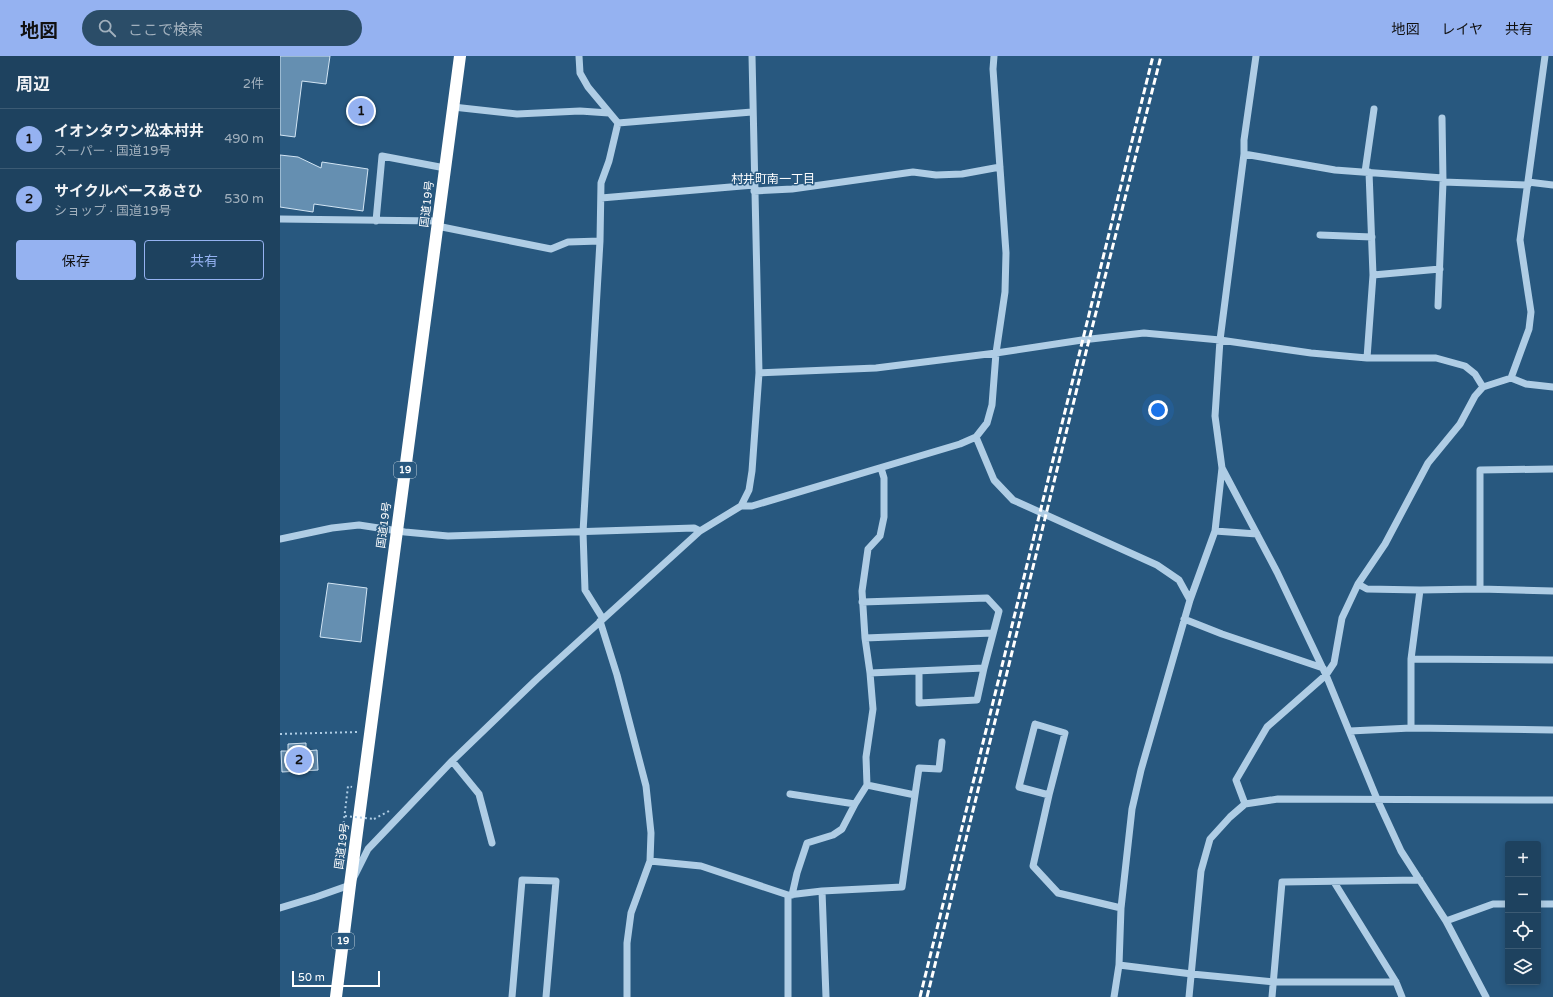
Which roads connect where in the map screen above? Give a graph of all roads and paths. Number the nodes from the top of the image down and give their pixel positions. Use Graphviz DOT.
graph roads {
  1 [pos="460,56"];
  2 [pos="579,56"];
  3 [pos="752,56"];
  4 [pos="994,56"];
  5 [pos="1256,56"];
  6 [pos="1545,56"];
  7 [pos="453,107"];
  8 [pos="1374,109"];
  9 [pos="752,112"];
  10 [pos="609,113"];
  11 [pos="1442,118"];
  12 [pos="618,123"];
  13 [pos="1244,154"];
  14 [pos="1000,167"];
  15 [pos="445,168"];
  16 [pos="1367,172"];
  17 [pos="1443,180"];
  18 [pos="1528,184"];
  19 [pos="1553,185"];
  20 [pos="754,188"];
  21 [pos="601,198"];
  22 [pos="280,219"];
  23 [pos="376,221"];
  24 [pos="438,224"];
  25 [pos="1320,235"];
  26 [pos="1372,237"];
  27 [pos="600,241"];
  28 [pos="1440,269"];
  29 [pos="1373,275"];
  30 [pos="1438,306"];
  31 [pos="1220,340"];
  32 [pos="996,353"];
  33 [pos="1367,358"];
  34 [pos="759,373"];
  35 [pos="1511,378"];
  36 [pos="1483,387"];
  37 [pos="1553,387"];
  38 [pos="976,437"];
  39 [pos="881,468"];
  40 [pos="1222,468"];
  41 [pos="1553,469"];
  42 [pos="741,506"];
  43 [pos="396,530"];
  44 [pos="700,531"];
  45 [pos="1215,531"];
  46 [pos="583,532"];
  47 [pos="1257,534"];
  48 [pos="280,539"];
  49 [pos="1358,584"];
  50 [pos="1480,589"];
  51 [pos="1420,590"];
  52 [pos="1553,591"];
  53 [pos="1190,600"];
  54 [pos="862,602"];
  55 [pos="1184,619"];
  56 [pos="602,620"];
  57 [pos="993,633"];
  58 [pos="865,638"];
  59 [pos="1411,658"];
  60 [pos="1553,660"];
  61 [pos="984,668"];
  62 [pos="1324,671"];
  63 [pos="919,672"];
  64 [pos="870,673"];
  65 [pos="1411,728"];
  66 [pos="1553,730"];
  67 [pos="1350,731"];
  68 [pos="361,732"];
  69 [pos="280,734"];
  70 [pos="942,742"];
  71 [pos="452,761"];
  72 [pos="867,785"];
  73 [pos="354,787"];
  74 [pos="790,794"];
  75 [pos="915,795"];
  76 [pos="1049,795"];
  77 [pos="1377,800"];
  78 [pos="1553,800"];
  79 [pos="855,804"];
  80 [pos="1245,804"];
  81 [pos="391,810"];
  82 [pos="345,816"];
  83 [pos="342,837"];
  84 [pos="492,843"];
  85 [pos="650,861"];
  86 [pos="1420,880"];
  87 [pos="1334,882"];
  88 [pos="350,884"];
  89 [pos="822,891"];
  90 [pos="790,895"];
  91 [pos="1505,904"];
  92 [pos="1541,904"];
  93 [pos="1553,904"];
  94 [pos="280,908"];
  95 [pos="1121,908"];
  96 [pos="1446,921"];
  97 [pos="1119,964"];
  98 [pos="1192,974"];
  99 [pos="1274,982"];
  100 [pos="1396,982"];
  101 [pos="336,997"];
  102 [pos="512,997"];
  103 [pos="546,997"];
  104 [pos="627,997"];
  105 [pos="788,997"];
  106 [pos="826,997"];
  107 [pos="1114,997"];
  108 [pos="1189,997"];
  109 [pos="1272,997"];
  110 [pos="1402,997"];
  111 [pos="1486,997"];
  1 -- 7 [label="highway, 国道19号 / 19"];
  2 -- 10 [label="street"];
  3 -- 9 [label="street"];
  4 -- 14 [label="street"];
  5 -- 13 [label="street"];
  6 -- 18 [label="street"];
  7 -- 10 [label="street"];
  7 -- 15 [label="highway, 国道19号 / 19"];
  8 -- 16 [label="street"];
  9 -- 12 [label="street"];
  9 -- 20 [label="street"];
  10 -- 12 [label="street"];
  11 -- 17 [label="street"];
  12 -- 21 [label="street"];
  13 -- 16 [label="street"];
  13 -- 31 [label="street"];
  14 -- 20 [label="street"];
  14 -- 32 [label="street"];
  15 -- 23 [label="street"];
  15 -- 24 [label="highway, 国道19号 / 19"];
  16 -- 17 [label="street"];
  16 -- 26 [label="street"];
  17 -- 18 [label="street"];
  17 -- 28 [label="street"];
  18 -- 19 [label="street"];
  18 -- 35 [label="street"];
  20 -- 21 [label="street"];
  20 -- 34 [label="street"];
  21 -- 27 [label="street"];
  22 -- 23 [label="street"];
  23 -- 24 [label="street"];
  24 -- 27 [label="street"];
  24 -- 43 [label="highway, 国道19号 / 19"];
  25 -- 26 [label="street"];
  26 -- 29 [label="street"];
  27 -- 46 [label="street"];
  28 -- 29 [label="street"];
  28 -- 30 [label="street"];
  29 -- 33 [label="street"];
  31 -- 32 [label="street"];
  31 -- 33 [label="street"];
  31 -- 40 [label="street"];
  32 -- 34 [label="street"];
  32 -- 38 [label="street"];
  33 -- 36 [label="street"];
  34 -- 42 [label="street"];
  35 -- 36 [label="street"];
  35 -- 37 [label="street"];
  36 -- 49 [label="street"];
  38 -- 39 [label="street"];
  38 -- 53 [label="street"];
  39 -- 42 [label="street"];
  39 -- 54 [label="street"];
  40 -- 45 [label="street"];
  40 -- 47 [label="street"];
  41 -- 50 [label="street"];
  42 -- 44 [label="street"];
  43 -- 46 [label="street"];
  43 -- 48 [label="street"];
  43 -- 88 [label="highway, 国道19号 / 19"];
  44 -- 46 [label="street"];
  44 -- 56 [label="street"];
  45 -- 47 [label="street"];
  45 -- 53 [label="street"];
  46 -- 56 [label="street"];
  47 -- 62 [label="street"];
  49 -- 51 [label="street"];
  49 -- 62 [label="street"];
  50 -- 51 [label="street"];
  50 -- 52 [label="street"];
  51 -- 59 [label="street"];
  53 -- 55 [label="street"];
  54 -- 57 [label="street"];
  54 -- 58 [label="street"];
  55 -- 62 [label="street"];
  55 -- 95 [label="street"];
  56 -- 71 [label="street"];
  56 -- 85 [label="street"];
  57 -- 58 [label="street"];
  57 -- 61 [label="street"];
  58 -- 64 [label="street"];
  59 -- 60 [label="street"];
  59 -- 65 [label="street"];
  61 -- 63 [label="street"];
  61 -- 63 [label="street"];
  62 -- 67 [label="street"];
  62 -- 80 [label="street"];
  63 -- 64 [label="street"];
  64 -- 72 [label="street"];
  65 -- 66 [label="street"];
  65 -- 67 [label="street"];
  67 -- 77 [label="street"];
  68 -- 69 [label="path"];
  70 -- 75 [label="street"];
  71 -- 84 [label="street"];
  71 -- 88 [label="street"];
  72 -- 75 [label="street"];
  72 -- 79 [label="street"];
  73 -- 82 [label="path"];
  74 -- 79 [label="street"];
  75 -- 89 [label="street"];
  76 -- 76 [label="street"];
  76 -- 95 [label="street"];
  77 -- 78 [label="street"];
  77 -- 80 [label="street"];
  77 -- 86 [label="street"];
  79 -- 90 [label="street"];
  80 -- 98 [label="street"];
  81 -- 82 [label="path, bridge"];
  82 -- 83 [label="path"];
  85 -- 90 [label="street"];
  85 -- 104 [label="street"];
  86 -- 87 [label="street"];
  86 -- 96 [label="street"];
  87 -- 99 [label="street"];
  87 -- 100 [label="street"];
  88 -- 94 [label="street"];
  88 -- 101 [label="highway, 国道19号 / 19"];
  89 -- 90 [label="street"];
  89 -- 106 [label="street"];
  90 -- 105 [label="street"];
  91 -- 96 [label="street"];
  92 -- 93 [label="street"];
  95 -- 97 [label="street"];
  96 -- 111 [label="street"];
  97 -- 98 [label="street"];
  97 -- 107 [label="street"];
  98 -- 99 [label="street"];
  98 -- 108 [label="street"];
  99 -- 100 [label="street"];
  99 -- 109 [label="street"];
  100 -- 110 [label="street"];
  102 -- 103 [label="street"];
}
